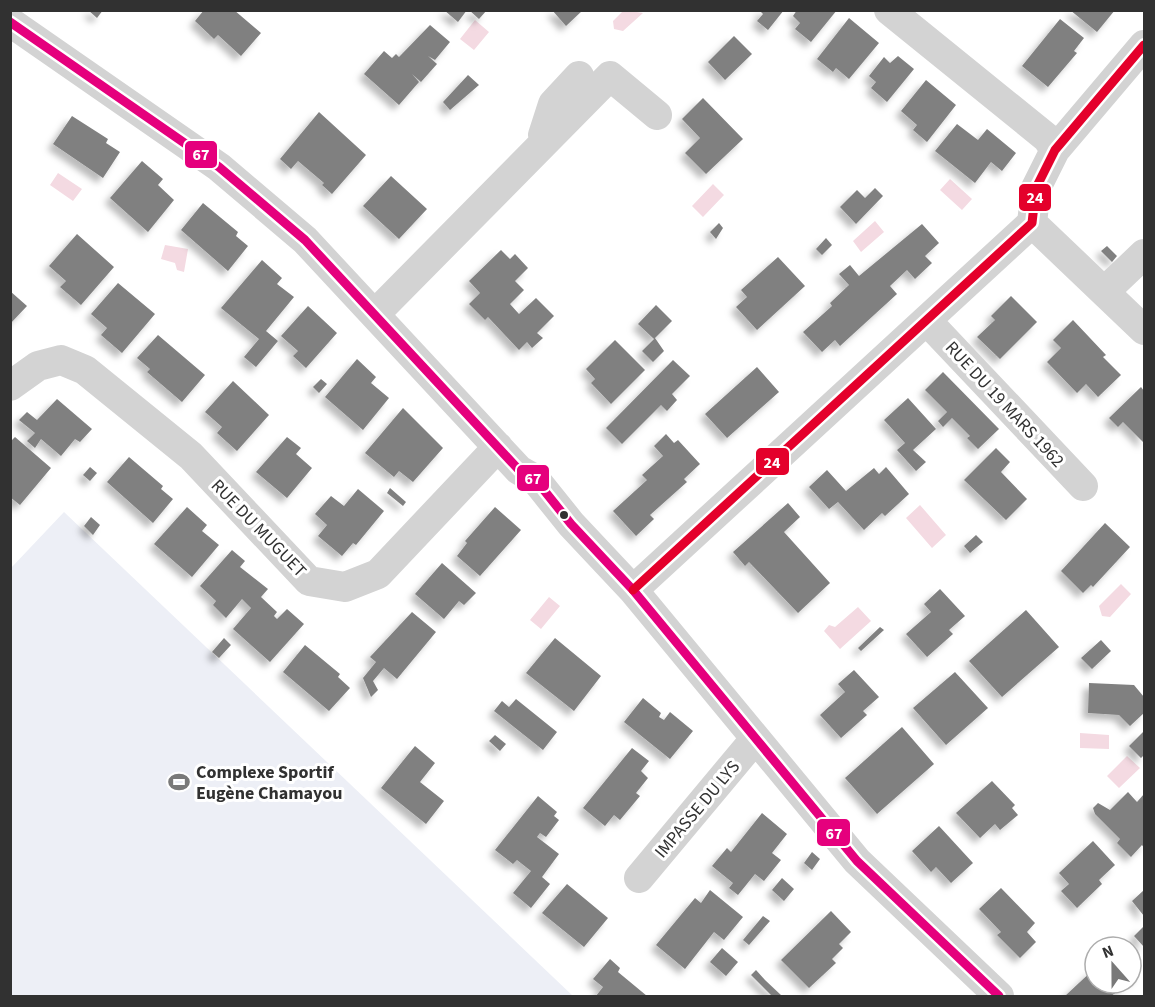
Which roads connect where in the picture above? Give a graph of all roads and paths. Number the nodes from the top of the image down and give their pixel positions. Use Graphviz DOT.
graph roads {
  1 [pos="889,10"];
  2 [pos="10,22"];
  3 [pos="1144,45"];
  4 [pos="579,76"];
  5 [pos="657,115"];
  6 [pos="543,144"];
  7 [pos="1055,150"];
  8 [pos="1032,223"];
  9 [pos="1144,254"];
  10 [pos="1105,291"];
  11 [pos="375,314"];
  12 [pos="927,321"];
  13 [pos="1144,330"];
  14 [pos="10,386"];
  15 [pos="498,447"];
  16 [pos="1083,486"];
  17 [pos="633,590"];
  18 [pos="755,739"];
  19 [pos="639,878"];
  20 [pos="999,996"];
  1 -- 7 [label="street"];
  2 -- 11 [label="street"];
  3 -- 7 [label="street"];
  4 -- 6 [label="street"];
  5 -- 6 [label="street"];
  6 -- 11 [label="street"];
  7 -- 8 [label="street"];
  8 -- 10 [label="street"];
  8 -- 12 [label="street"];
  9 -- 10 [label="street"];
  10 -- 13 [label="street"];
  11 -- 15 [label="street"];
  12 -- 16 [label="street, RUE DU 19 MARS 1962"];
  12 -- 17 [label="street"];
  14 -- 15 [label="street, RUE DU MUGUET"];
  15 -- 17 [label="street"];
  17 -- 18 [label="street"];
  18 -- 19 [label="street, IMPASSE DU LYS"];
  18 -- 20 [label="street"];
}
